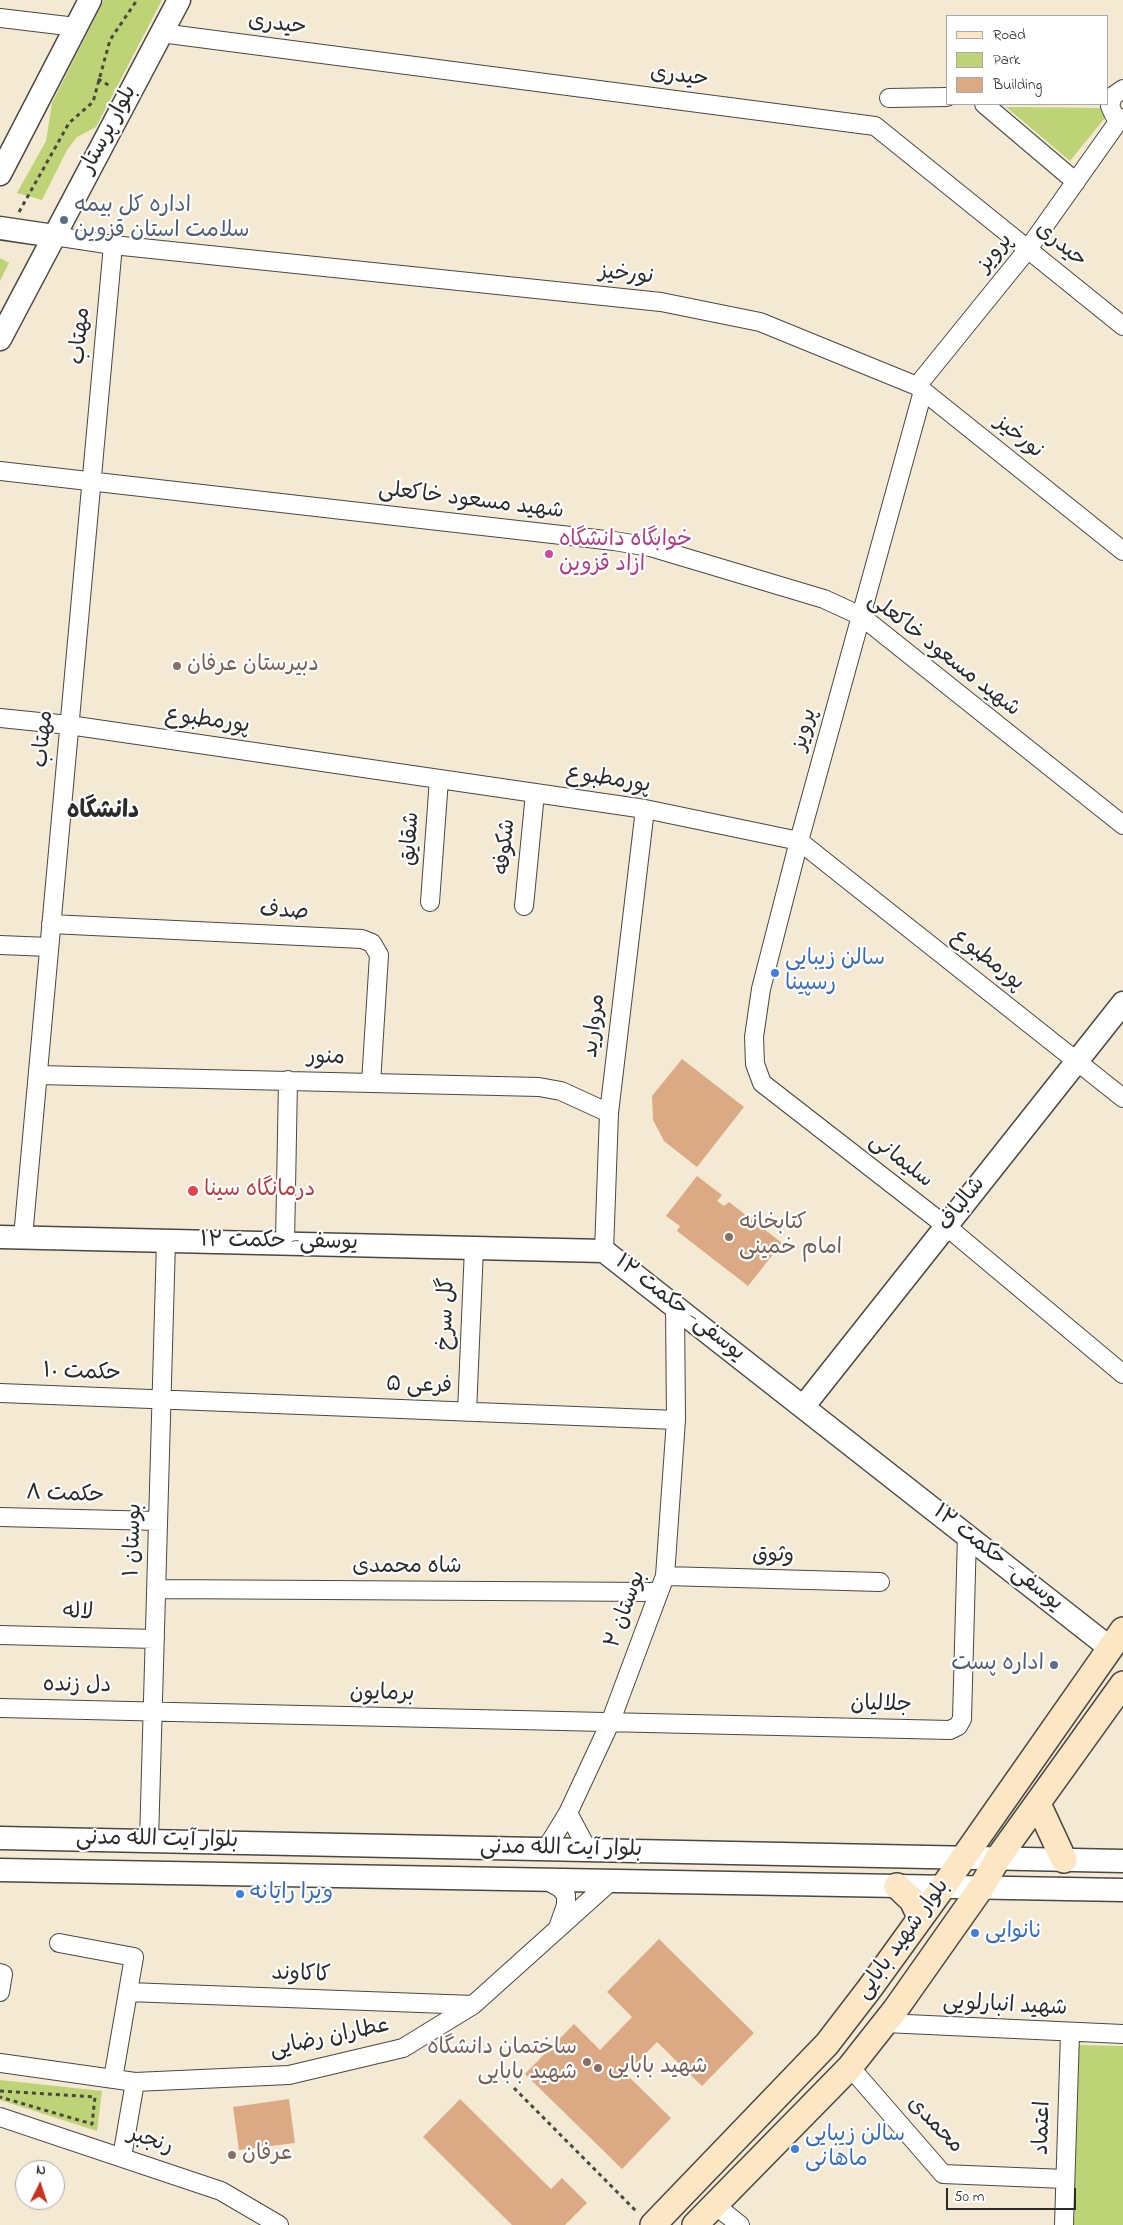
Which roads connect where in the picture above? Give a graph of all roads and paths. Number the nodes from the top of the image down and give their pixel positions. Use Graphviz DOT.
graph roads {
  1 [pos="90,0"];
  2 [pos="136,0"];
  3 [pos="179,0"];
  4 [pos="0,18"];
  5 [pos="76,27"];
  6 [pos="161,33"];
  7 [pos="98,79"];
  8 [pos="110,86"];
  9 [pos="1115,92"];
  10 [pos="946,97"];
  11 [pos="889,98"];
  12 [pos="985,105"];
  13 [pos="1121,120"];
  14 [pos="0,174"];
  15 [pos="1076,182"];
  16 [pos="5,229"];
  17 [pos="54,236"];
  18 [pos="113,245"];
  19 [pos="1028,249"];
  20 [pos="1123,326"];
  21 [pos="0,339"];
  22 [pos="920,389"];
  23 [pos="0,471"];
  24 [pos="92,480"];
  25 [pos="1123,551"];
  26 [pos="861,616"];
  27 [pos="0,718"];
  28 [pos="69,725"];
  29 [pos="439,779"];
  30 [pos="535,793"];
  31 [pos="645,808"];
  32 [pos="1123,825"];
  33 [pos="799,841"];
  34 [pos="430,902"];
  35 [pos="524,906"];
  36 [pos="51,924"];
  37 [pos="0,945"];
  38 [pos="49,946"];
  39 [pos="1123,1003"];
  40 [pos="1077,1061"];
  41 [pos="38,1075"];
  42 [pos="288,1080"];
  43 [pos="371,1083"];
  44 [pos="762,1083"];
  45 [pos="1123,1098"];
  46 [pos="609,1113"];
  47 [pos="946,1226"];
  48 [pos="0,1237"];
  49 [pos="23,1237"];
  50 [pos="166,1240"];
  51 [pos="285,1243"];
  52 [pos="474,1248"];
  53 [pos="604,1251"];
  54 [pos="675,1306"];
  55 [pos="1123,1374"];
  56 [pos="0,1393"];
  57 [pos="161,1399"];
  58 [pos="803,1407"];
  59 [pos="467,1412"];
  60 [pos="676,1420"];
  61 [pos="0,1517"];
  62 [pos="158,1522"];
  63 [pos="967,1535"];
  64 [pos="665,1576"];
  65 [pos="880,1582"];
  66 [pos="156,1589"];
  67 [pos="658,1592"];
  68 [pos="0,1634"];
  69 [pos="154,1639"];
  70 [pos="1117,1639"];
  71 [pos="1123,1684"];
  72 [pos="0,1708"];
  73 [pos="152,1712"];
  74 [pos="610,1723"];
  75 [pos="1038,1804"];
  76 [pos="568,1812"];
  77 [pos="0,1838"];
  78 [pos="149,1841"];
  79 [pos="339,1845"];
  80 [pos="546,1849"];
  81 [pos="589,1850"];
  82 [pos="848,1855"];
  83 [pos="963,1858"];
  84 [pos="998,1858"];
  85 [pos="1064,1860"];
  86 [pos="1115,1861"];
  87 [pos="0,1870"];
  88 [pos="338,1876"];
  89 [pos="546,1880"];
  90 [pos="610,1881"];
  91 [pos="846,1885"];
  92 [pos="897,1886"];
  93 [pos="943,1887"];
  94 [pos="981,1888"];
  95 [pos="1115,1890"];
  96 [pos="920,1917"];
  97 [pos="558,1928"];
  98 [pos="59,1944"];
  99 [pos="0,1973"];
  100 [pos="0,1992"];
  101 [pos="128,1992"];
  102 [pos="473,2005"];
  103 [pos="885,2023"];
  104 [pos="1070,2033"];
  105 [pos="1123,2034"];
  106 [pos="0,2063"];
  107 [pos="850,2067"];
  108 [pos="112,2079"];
  109 [pos="135,2082"];
  110 [pos="514,2088"];
  111 [pos="0,2091"];
  112 [pos="0,2097"];
  113 [pos="0,2117"];
  114 [pos="122,2157"];
  115 [pos="1065,2179"];
  116 [pos="715,2205"];
  117 [pos="645,2219"];
  118 [pos="279,2225"];
  119 [pos="695,2225"];
  120 [pos="740,2225"];
  121 [pos="1064,2225"];
  1 -- 5 [label="street"];
  2 -- 7 [label="path"];
  3 -- 6 [label="street, بلوار پرستار"];
  4 -- 5 [label="street"];
  5 -- 14 [label="street"];
  6 -- 17 [label="street, بلوار پرستار"];
  6 -- 19 [label="street, حیدری"];
  7 -- 8 [label="path"];
  7 -- 16 [label="path"];
  9 -- 13 [label="street"];
  10 -- 11 [label="street"];
  12 -- 15 [label="street"];
  13 -- 15 [label="street, پرویز"];
  15 -- 19 [label="street, پرویز"];
  16 -- 17 [label="street"];
  17 -- 18 [label="street, نورخیز"];
  17 -- 21 [label="street, بلوار پرستار"];
  18 -- 22 [label="street, نورخیز"];
  18 -- 24 [label="street, مهتاب"];
  19 -- 20 [label="street, حیدری"];
  19 -- 22 [label="street, پرویز"];
  22 -- 25 [label="street, نورخیز"];
  22 -- 26 [label="street, پرویز"];
  23 -- 24 [label="street, شهید مسعود خاکعلی"];
  24 -- 26 [label="street, شهید مسعود خاکعلی"];
  24 -- 28 [label="street, مهتاب"];
  26 -- 32 [label="street, شهید مسعود خاکعلی"];
  26 -- 33 [label="street, پرویز"];
  27 -- 28 [label="street, پورمطبوع"];
  28 -- 29 [label="street, پورمطبوع"];
  28 -- 36 [label="street, مهتاب"];
  29 -- 30 [label="street, پورمطبوع"];
  29 -- 34 [label="street, شقایق"];
  30 -- 31 [label="street, پورمطبوع"];
  30 -- 35 [label="street, شکوفه"];
  31 -- 33 [label="street, پورمطبوع"];
  31 -- 46 [label="street, مروارید"];
  33 -- 40 [label="street, پورمطبوع"];
  33 -- 44 [label="street, پرویز"];
  36 -- 38 [label="street, مهتاب"];
  36 -- 43 [label="street, صدف"];
  37 -- 38 [label="street"];
  38 -- 41 [label="street, مهتاب"];
  39 -- 40 [label="street, شالباف"];
  40 -- 45 [label="street, پورمطبوع"];
  40 -- 47 [label="street, شالباف"];
  41 -- 42 [label="street, منور"];
  41 -- 49 [label="street, مهتاب"];
  42 -- 43 [label="street, منور"];
  42 -- 51 [label="street"];
  43 -- 46 [label="street, منور"];
  44 -- 47 [label="street, سلیمانی"];
  46 -- 53 [label="street, مروارید"];
  47 -- 55 [label="street, سلیمانی"];
  47 -- 58 [label="street, شالباف"];
  48 -- 49 [label="street, یوسفی- حکمت ۱۲"];
  49 -- 50 [label="street, یوسفی- حکمت ۱۲"];
  50 -- 51 [label="street, یوسفی- حکمت ۱۲"];
  50 -- 57 [label="street, بوستان ۱"];
  51 -- 52 [label="street, یوسفی- حکمت ۱۲"];
  52 -- 53 [label="street, یوسفی- حکمت ۱۲"];
  52 -- 59 [label="street, گل سرخ"];
  53 -- 54 [label="street, یوسفی- حکمت ۱۲"];
  54 -- 58 [label="street, یوسفی- حکمت ۱۲"];
  54 -- 60 [label="street, بوستان ۲"];
  56 -- 57 [label="street, حکمت ۱۰"];
  57 -- 59 [label="street, فرعی ۵"];
  57 -- 62 [label="street, بوستان ۱"];
  58 -- 63 [label="street, یوسفی- حکمت ۱۲"];
  59 -- 60 [label="street, فرعی ۵"];
  60 -- 64 [label="street, بوستان ۲"];
  61 -- 62 [label="street, حکمت ۸"];
  62 -- 66 [label="street, بوستان ۱"];
  63 -- 70 [label="street, یوسفی- حکمت ۱۲"];
  63 -- 74 [label="street, جلالیان"];
  64 -- 65 [label="street, وثوق"];
  64 -- 67 [label="street, بوستان ۲"];
  66 -- 67 [label="street, شاه محمدی"];
  66 -- 69 [label="street, بوستان ۱"];
  67 -- 74 [label="street, بوستان ۲"];
  68 -- 69 [label="street, لاله"];
  69 -- 73 [label="street, بوستان ۱"];
  70 -- 83 [label="main road, بلوار شهید بابایی"];
  71 -- 75 [label="main road, بلوار شهید بابایی"];
  72 -- 73 [label="street, دل زنده"];
  73 -- 74 [label="street, برمایون"];
  73 -- 78 [label="street, بوستان ۱"];
  74 -- 76 [label="street, بوستان ۲"];
  75 -- 84 [label="main road, بلوار شهید بابایی"];
  75 -- 85 [label="main road"];
  76 -- 80 [label="street, بوستان ۲"];
  76 -- 81 [label="street"];
  77 -- 78 [label="street, بلوار آیت الله مدنی"];
  78 -- 79 [label="street, بلوار آیت الله مدنی"];
  79 -- 80 [label="street, بلوار آیت الله مدنی"];
  79 -- 88 [label="street"];
  80 -- 81 [label="street, بلوار آیت الله مدنی"];
  81 -- 82 [label="street, بلوار آیت الله مدنی"];
  82 -- 83 [label="street, بلوار آیت الله مدنی"];
  82 -- 91 [label="street"];
  83 -- 84 [label="street, بلوار آیت الله مدنی"];
  83 -- 93 [label="main road, بلوار شهید بابایی"];
  84 -- 85 [label="street, بلوار آیت الله مدنی"];
  84 -- 94 [label="main road, بلوار شهید بابایی"];
  85 -- 86 [label="street, بلوار آیت الله مدنی"];
  86 -- 95 [label="street"];
  87 -- 88 [label="street, بلوار آیت الله مدنی"];
  88 -- 89 [label="street, بلوار آیت الله مدنی"];
  89 -- 90 [label="street, بلوار آیت الله مدنی"];
  89 -- 97 [label="street"];
  90 -- 91 [label="street, بلوار آیت الله مدنی"];
  90 -- 97 [label="street, عطاران رضایی"];
  91 -- 92 [label="street, بلوار آیت الله مدنی"];
  92 -- 93 [label="street, بلوار آیت الله مدنی"];
  92 -- 96 [label="main road"];
  93 -- 94 [label="street, بلوار آیت الله مدنی"];
  93 -- 96 [label="main road, بلوار شهید بابایی"];
  94 -- 95 [label="street, بلوار آیت الله مدنی"];
  94 -- 103 [label="main road, بلوار شهید بابایی"];
  96 -- 117 [label="main road, بلوار شهید بابایی"];
  97 -- 102 [label="street, عطاران رضایی"];
  98 -- 101 [label="street"];
  99 -- 100 [label="street"];
  101 -- 102 [label="street, کاکاوند"];
  101 -- 108 [label="street"];
  102 -- 109 [label="street, عطاران رضایی"];
  103 -- 104 [label="street, شهید انبارلویی"];
  103 -- 107 [label="main road, بلوار شهید بابایی"];
  104 -- 105 [label="street, شهید انبارلویی"];
  104 -- 115 [label="street, اعتماد"];
  106 -- 108 [label="street, عطاران رضایی"];
  107 -- 115 [label="street, محمدی"];
  107 -- 116 [label="main road, بلوار شهید بابایی"];
  108 -- 109 [label="street, عطاران رضایی"];
  109 -- 114 [label="street"];
  110 -- 117 [label="path"];
  111 -- 112 [label="path"];
  113 -- 114 [label="street, رنجبر"];
  114 -- 118 [label="street, رنجبر"];
  115 -- 121 [label="street, اعتماد"];
  116 -- 119 [label="main road, بلوار شهید بابایی"];
  116 -- 120 [label="street"];
}
